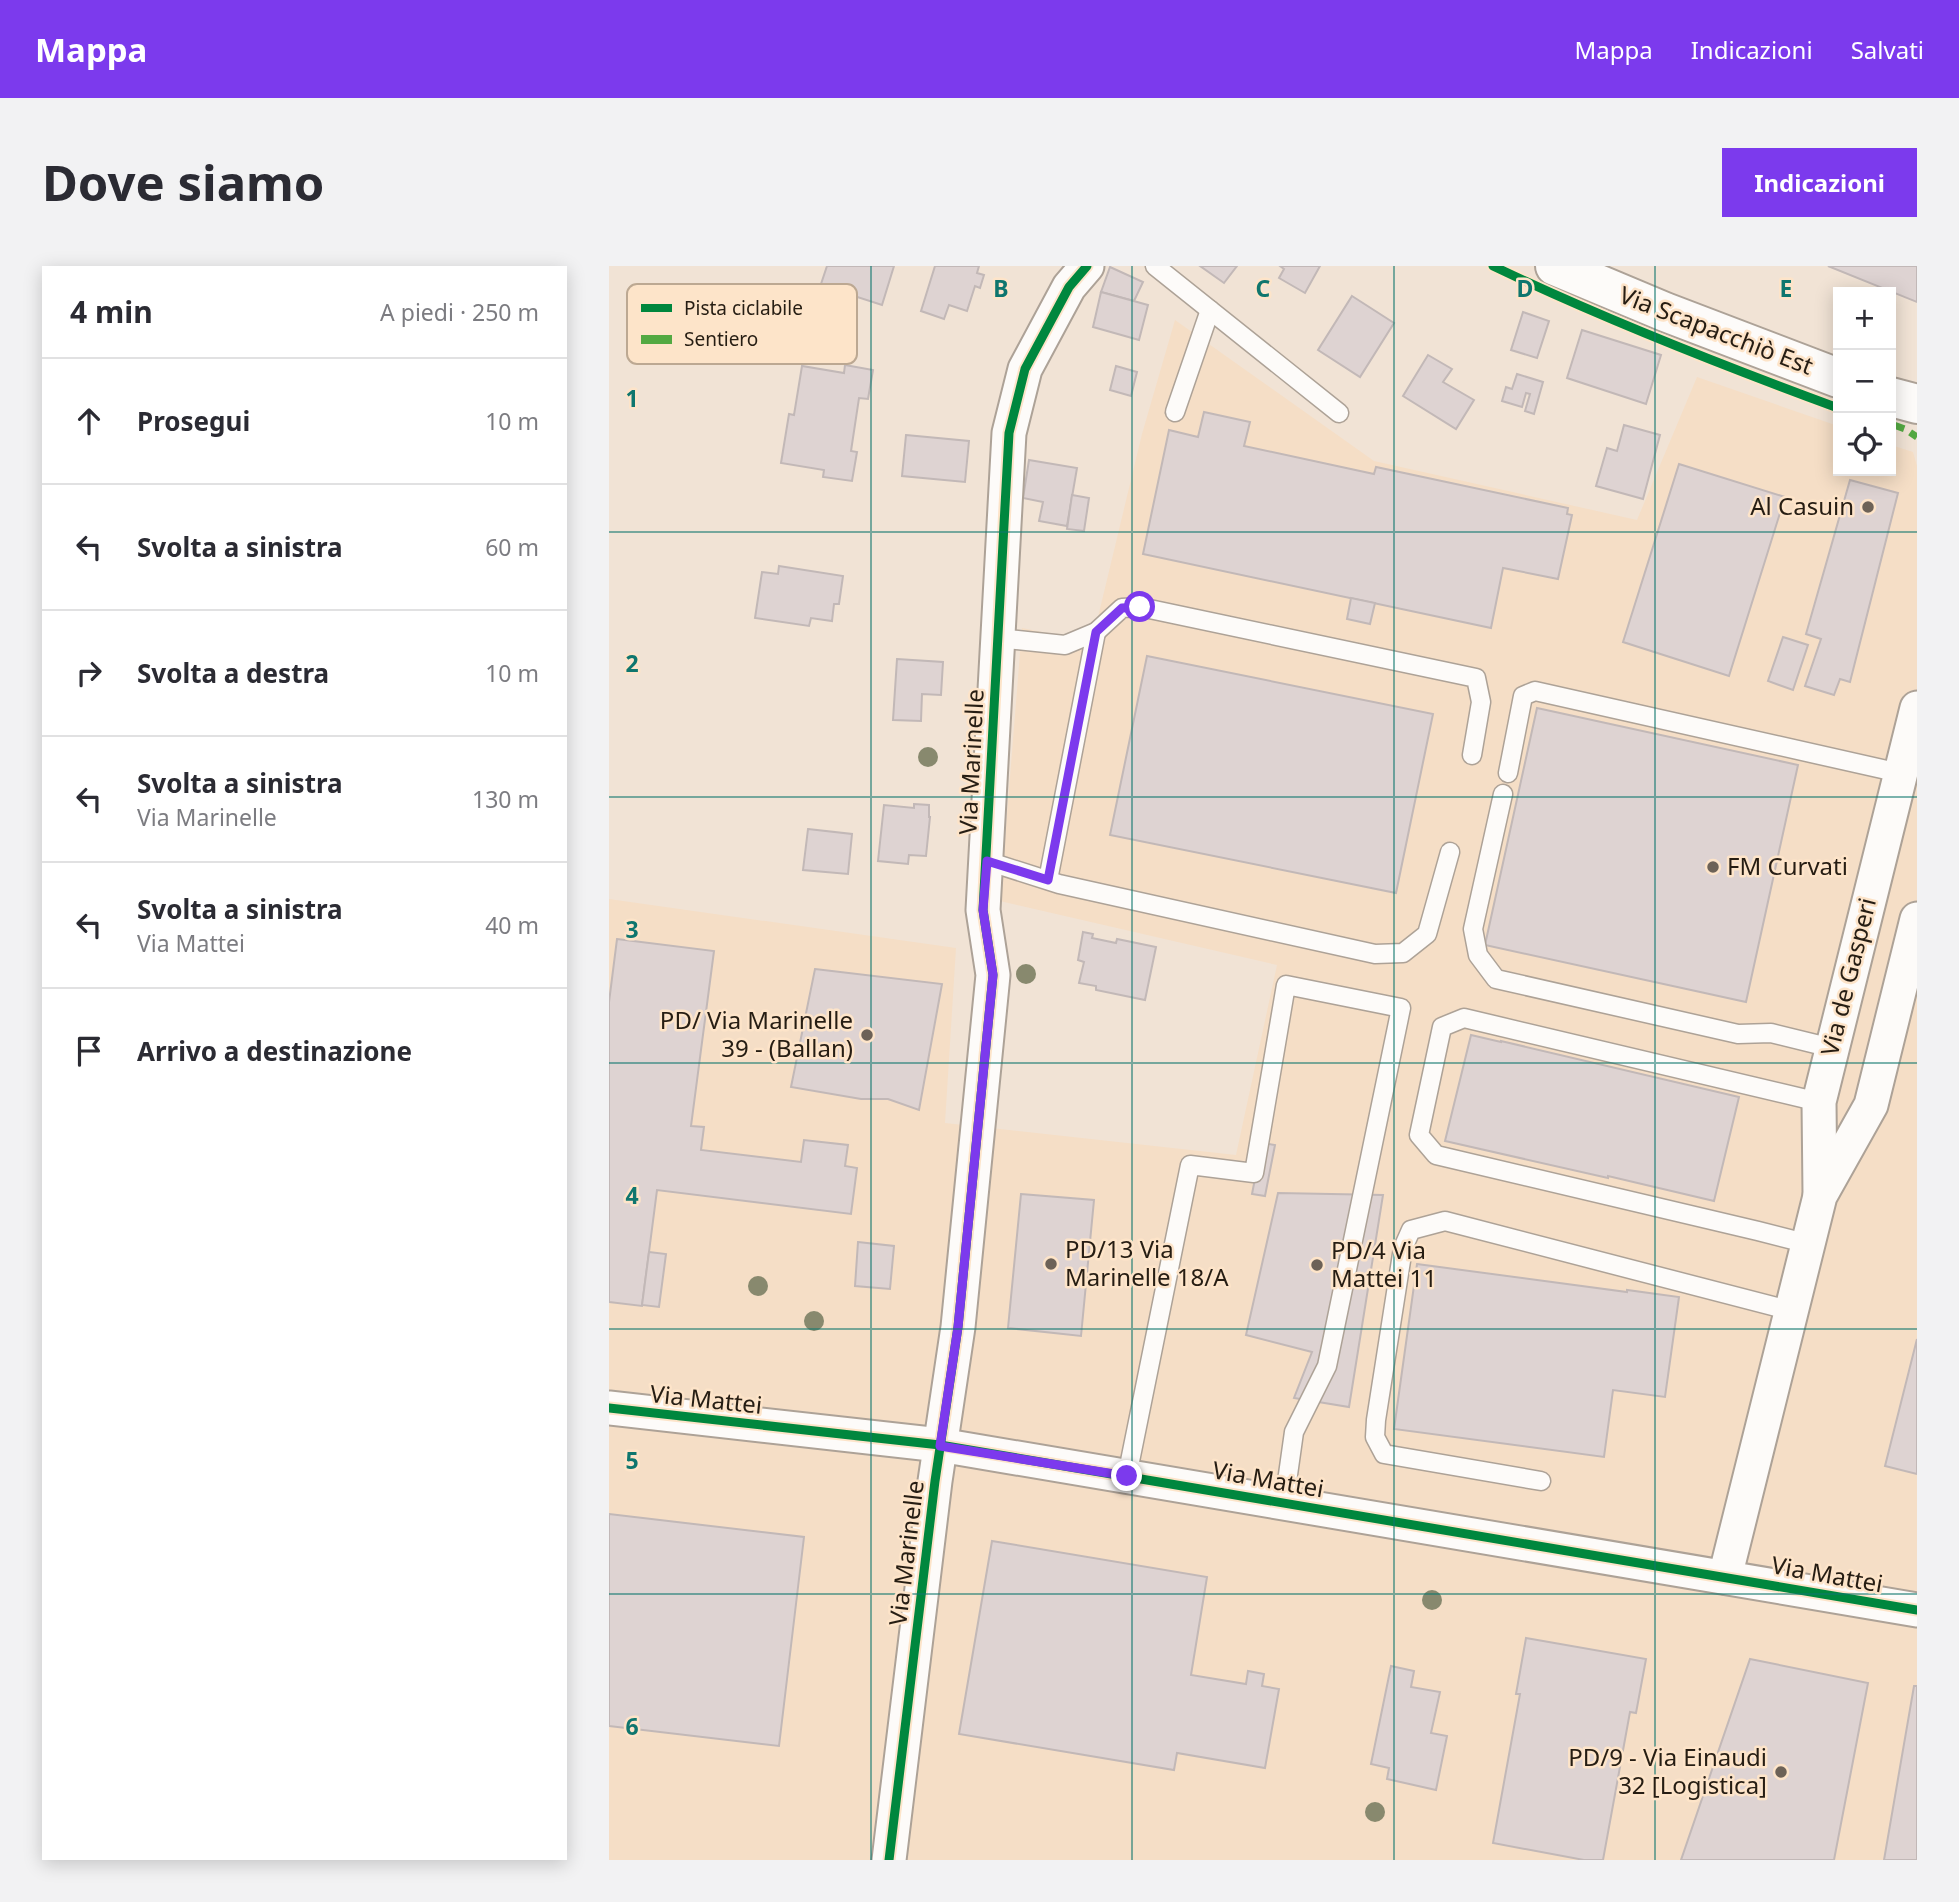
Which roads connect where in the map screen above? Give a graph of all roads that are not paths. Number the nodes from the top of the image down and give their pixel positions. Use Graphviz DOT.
graph roads {
  1 [pos="1087,266"];
  2 [pos="1155,266"];
  3 [pos="1555,266"];
  4 [pos="1210,310"];
  5 [pos="1833,376"];
  6 [pos="1175,412"];
  7 [pos="1339,414"];
  8 [pos="1096,632"];
  9 [pos="998,638"];
  10 [pos="1917,708"];
  11 [pos="1472,755"];
  12 [pos="1907,766"];
  13 [pos="1508,772"];
  14 [pos="1503,794"];
  15 [pos="1450,852"];
  16 [pos="987,861"];
  17 [pos="1048,880"];
  18 [pos="1917,919"];
  19 [pos="1832,1048"];
  20 [pos="1819,1102"];
  21 [pos="1820,1196"];
  22 [pos="1809,1244"];
  23 [pos="1792,1311"];
  24 [pos="609,1408"];
  25 [pos="940,1446"];
  26 [pos="1127,1476"];
  27 [pos="1541,1481"];
  28 [pos="1284,1503"];
  29 [pos="1725,1577"];
  30 [pos="1917,1611"];
  31 [pos="888,1860"];
  1 -- 9 [label="street, Via Marinelle"];
  2 -- 4 [label="lane"];
  3 -- 5 [label="main road, Via Scapacchiò Est"];
  4 -- 6 [label="lane"];
  4 -- 7 [label="lane"];
  8 -- 9 [label="lane"];
  8 -- 11 [label="lane"];
  8 -- 17 [label="lane"];
  9 -- 16 [label="street, Via Marinelle"];
  10 -- 12 [label="street, Via de Gasperi"];
  12 -- 13 [label="lane"];
  12 -- 19 [label="street, Via de Gasperi"];
  14 -- 19 [label="lane"];
  15 -- 17 [label="lane"];
  16 -- 17 [label="lane"];
  16 -- 25 [label="street, Via Marinelle"];
  18 -- 21 [label="street, Via de Gasperi"];
  19 -- 20 [label="street, Via de Gasperi"];
  20 -- 21 [label="street, Via de Gasperi"];
  20 -- 22 [label="lane"];
  21 -- 22 [label="street, Via de Gasperi"];
  22 -- 23 [label="street, Via de Gasperi"];
  23 -- 27 [label="lane"];
  23 -- 29 [label="street, Via de Gasperi"];
  24 -- 25 [label="street, Via Mattei"];
  25 -- 26 [label="street, Via Mattei"];
  25 -- 31 [label="street, Via Marinelle"];
  26 -- 28 [label="street, Via Mattei"];
  26 -- 28 [label="lane"];
  28 -- 29 [label="street, Via Mattei"];
  29 -- 30 [label="street, Via Mattei"];
}
